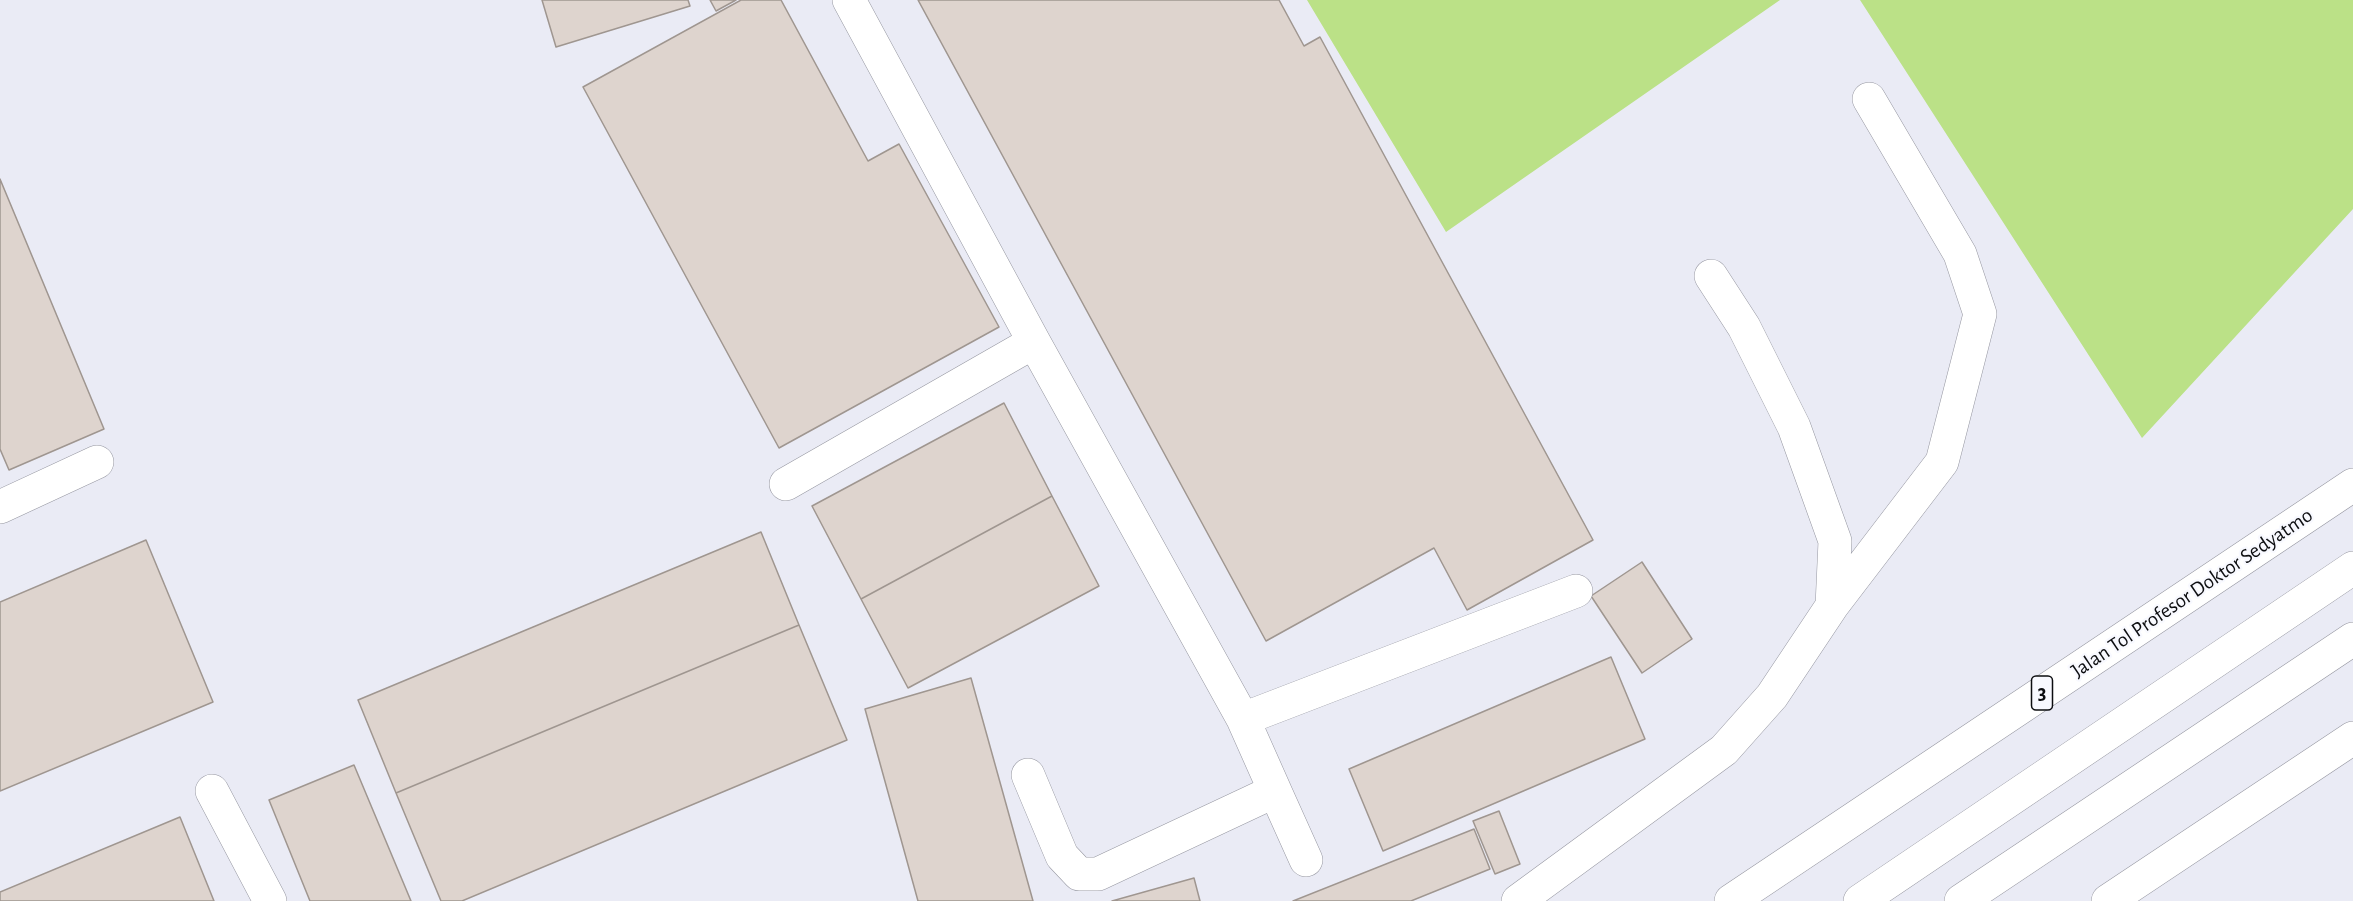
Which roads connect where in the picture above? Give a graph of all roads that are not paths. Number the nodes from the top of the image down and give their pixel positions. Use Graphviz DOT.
graph roads {
  1 [pos="849,0"];
  2 [pos="1869,99"];
  3 [pos="1711,276"];
  4 [pos="1034,342"];
  5 [pos="97,462"];
  6 [pos="786,484"];
  7 [pos="2353,485"];
  8 [pos="0,507"];
  9 [pos="2353,568"];
  10 [pos="1576,591"];
  11 [pos="1832,606"];
  12 [pos="2353,639"];
  13 [pos="1243,719"];
  14 [pos="2353,738"];
  15 [pos="2353,764"];
  16 [pos="1028,775"];
  17 [pos="212,791"];
  18 [pos="1275,791"];
  19 [pos="1306,860"];
  20 [pos="270,901"];
  21 [pos="1518,901"];
  22 [pos="1731,901"];
  23 [pos="1860,901"];
  24 [pos="1960,901"];
  25 [pos="2108,901"];
  26 [pos="2138,901"];
  1 -- 4 [label="main road"];
  2 -- 11 [label="main road"];
  3 -- 11 [label="main road"];
  4 -- 6 [label="main road"];
  4 -- 13 [label="main road"];
  5 -- 8 [label="main road"];
  7 -- 22 [label="main road, Jalan Tol Profesor Doktor Sedyatmo / 3"];
  9 -- 23 [label="main road"];
  10 -- 13 [label="main road"];
  11 -- 21 [label="main road"];
  12 -- 24 [label="main road"];
  13 -- 18 [label="main road"];
  14 -- 25 [label="main road"];
  15 -- 26 [label="main road"];
  16 -- 18 [label="main road"];
  17 -- 20 [label="main road"];
  18 -- 19 [label="main road"];
}
